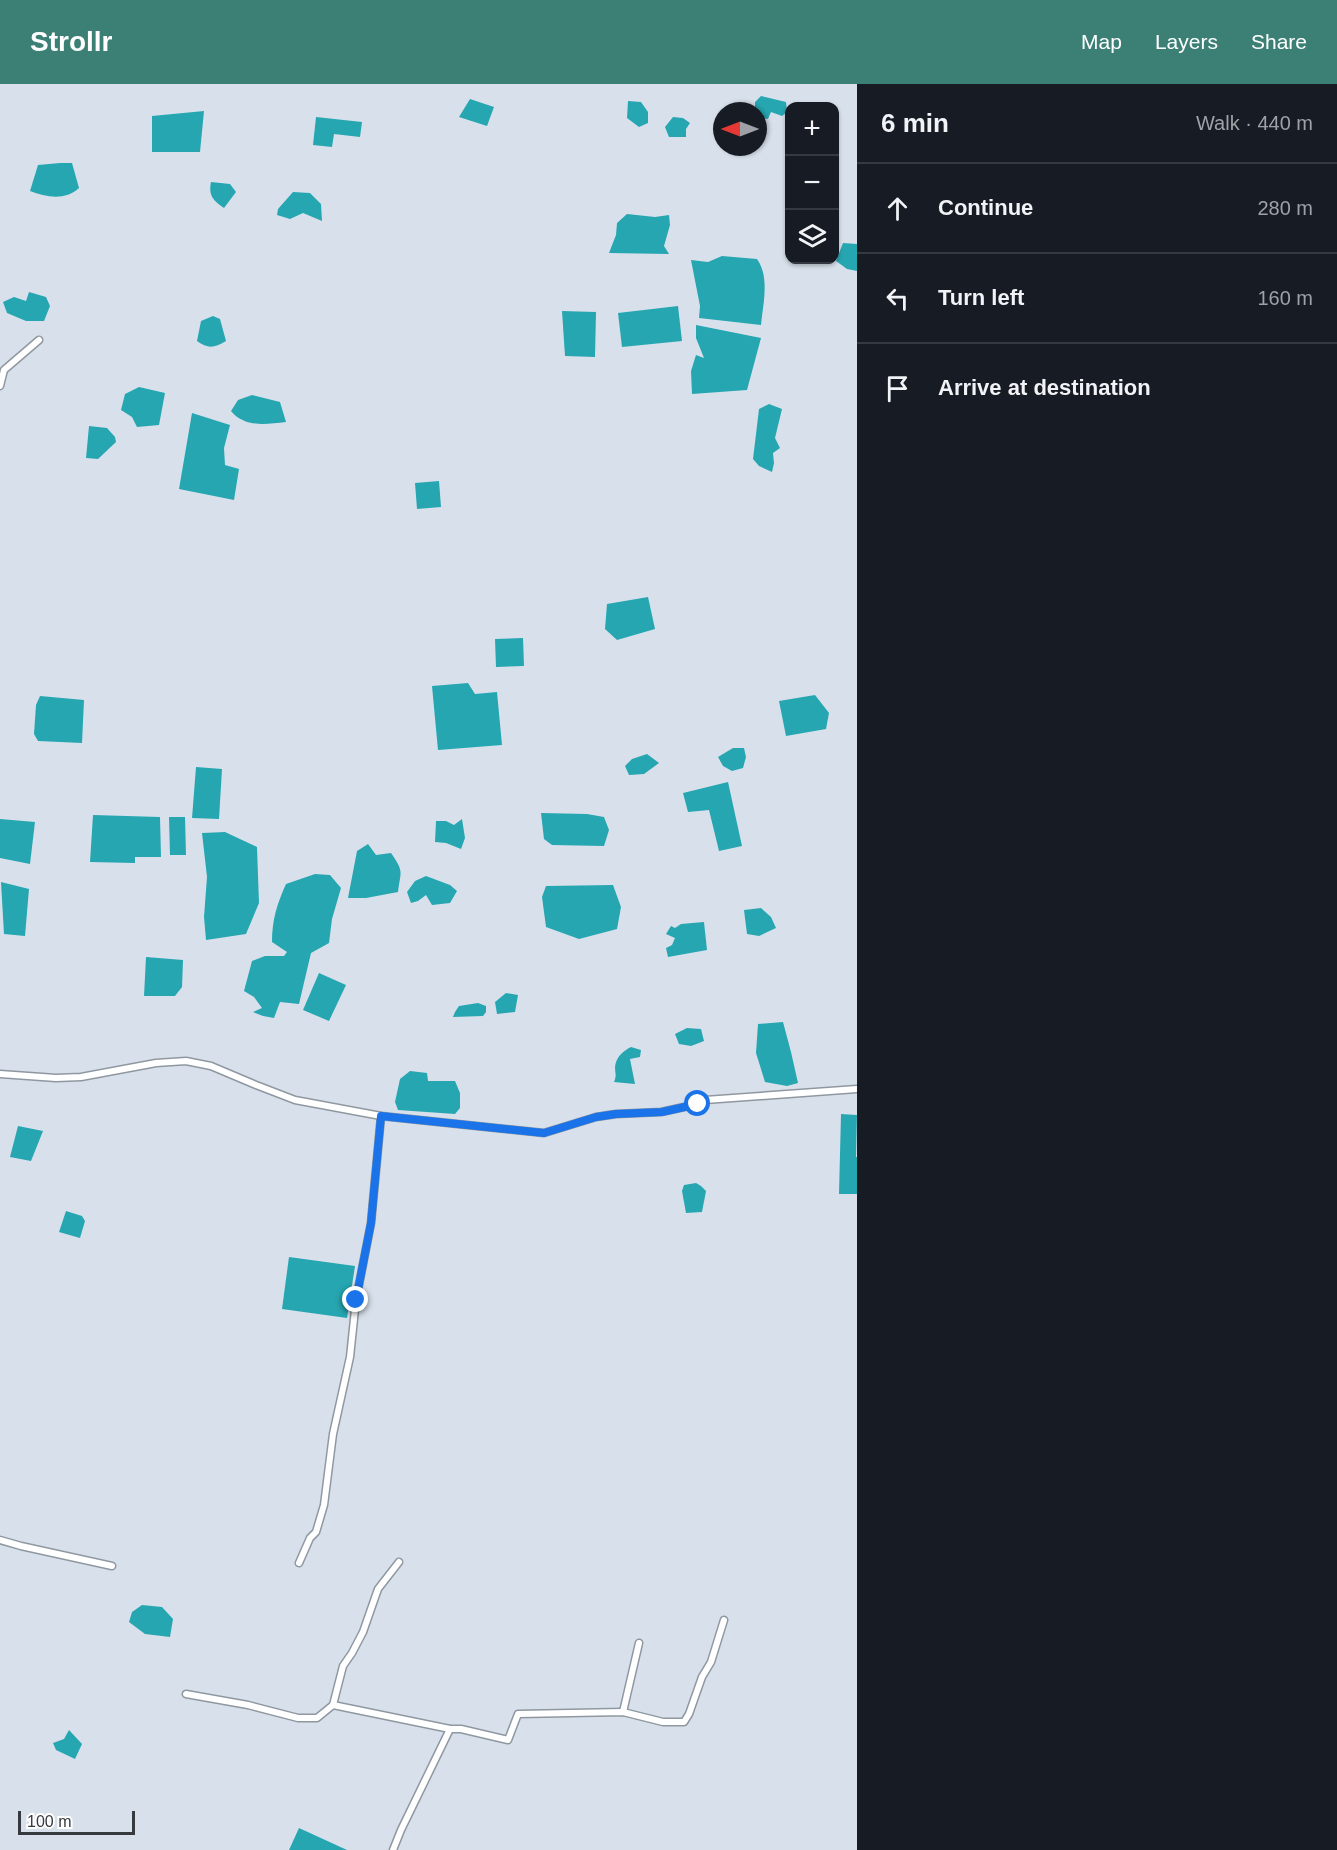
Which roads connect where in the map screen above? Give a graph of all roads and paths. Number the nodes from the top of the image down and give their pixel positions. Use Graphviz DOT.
graph roads {
  1 [pos="39,340"];
  2 [pos="0,386"];
  3 [pos="0,1074"];
  4 [pos="857,1089"];
  5 [pos="381,1116"];
  6 [pos="0,1540"];
  7 [pos="399,1562"];
  8 [pos="300,1563"];
  9 [pos="112,1566"];
  10 [pos="724,1620"];
  11 [pos="639,1643"];
  12 [pos="186,1694"];
  13 [pos="333,1705"];
  14 [pos="623,1712"];
  15 [pos="450,1729"];
  16 [pos="393,1850"];
  1 -- 2 [label="street"];
  3 -- 5 [label="street"];
  4 -- 5 [label="street"];
  5 -- 8 [label="street"];
  6 -- 9 [label="street"];
  7 -- 13 [label="street"];
  10 -- 14 [label="street"];
  11 -- 14 [label="street"];
  12 -- 13 [label="street"];
  13 -- 15 [label="street"];
  14 -- 15 [label="street"];
  15 -- 16 [label="street"];
}
